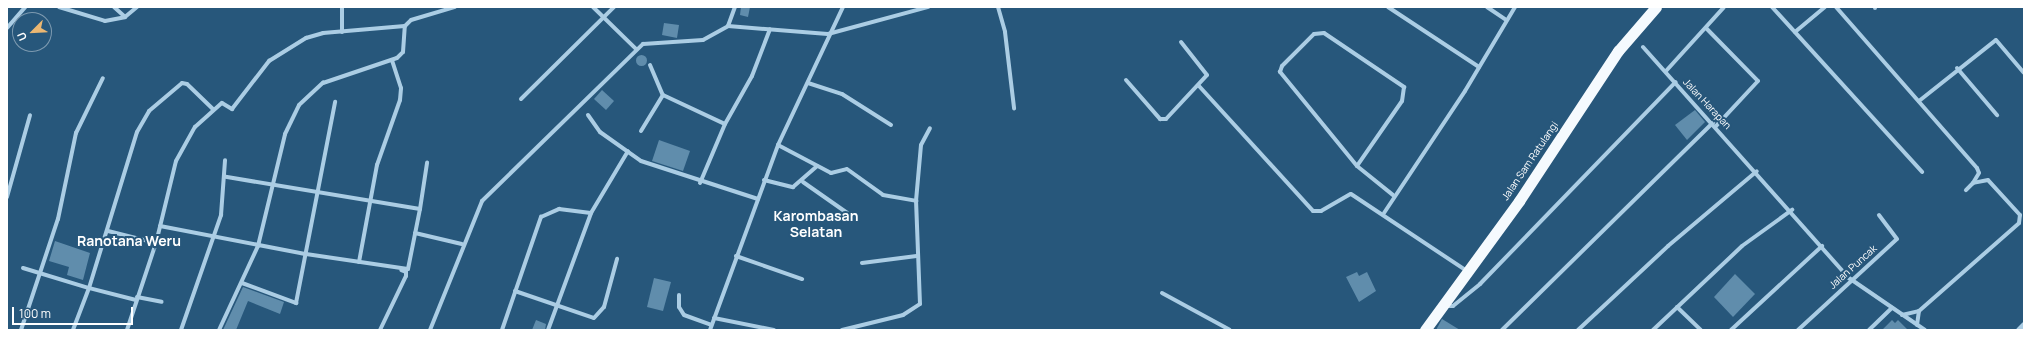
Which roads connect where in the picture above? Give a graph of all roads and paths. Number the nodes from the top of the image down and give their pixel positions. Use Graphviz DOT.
graph roads {
  1 [pos="25,7"];
  2 [pos="59,7"];
  3 [pos="114,7"];
  4 [pos="137,7"];
  5 [pos="342,7"];
  6 [pos="455,7"];
  7 [pos="593,7"];
  8 [pos="614,7"];
  9 [pos="734,7"];
  10 [pos="843,7"];
  11 [pos="928,7"];
  12 [pos="998,7"];
  13 [pos="1388,7"];
  14 [pos="1487,7"];
  15 [pos="1515,7"];
  16 [pos="1656,7"];
  17 [pos="1724,7"];
  18 [pos="1772,7"];
  19 [pos="1825,7"];
  20 [pos="1836,7"];
  21 [pos="125,17"];
  22 [pos="604,17"];
  23 [pos="1506,20"];
  24 [pos="405,26"];
  25 [pos="728,26"];
  26 [pos="7,28"];
  27 [pos="1706,28"];
  28 [pos="770,29"];
  29 [pos="342,32"];
  30 [pos="1795,32"];
  31 [pos="828,34"];
  32 [pos="1181,42"];
  33 [pos="1643,48"];
  34 [pos="636,49"];
  35 [pos="392,61"];
  36 [pos="650,64"];
  37 [pos="1479,67"];
  38 [pos="1958,68"];
  39 [pos="1666,71"];
  40 [pos="2024,73"];
  41 [pos="104,78"];
  42 [pos="1126,80"];
  43 [pos="1676,82"];
  44 [pos="808,83"];
  45 [pos="1199,86"];
  46 [pos="663,95"];
  47 [pos="521,99"];
  48 [pos="1920,101"];
  49 [pos="335,102"];
  50 [pos="1014,108"];
  51 [pos="213,109"];
  52 [pos="30,115"];
  53 [pos="588,115"];
  54 [pos="1997,115"];
  55 [pos="725,124"];
  56 [pos="1715,124"];
  57 [pos="891,126"];
  58 [pos="930,128"];
  59 [pos="641,131"];
  60 [pos="778,145"];
  61 [pos="628,151"];
  62 [pos="225,160"];
  63 [pos="427,163"];
  64 [pos="817,166"];
  65 [pos="1357,166"];
  66 [pos="1757,171"];
  67 [pos="1922,172"];
  68 [pos="226,177"];
  69 [pos="764,180"];
  70 [pos="803,182"];
  71 [pos="700,183"];
  72 [pos="1973,183"];
  73 [pos="271,184"];
  74 [pos="1966,190"];
  75 [pos="319,195"];
  76 [pos="1393,195"];
  77 [pos="7,197"];
  78 [pos="758,199"];
  79 [pos="916,200"];
  80 [pos="370,201"];
  81 [pos="420,209"];
  82 [pos="1792,210"];
  83 [pos="591,213"];
  84 [pos="1384,213"];
  85 [pos="1879,215"];
  86 [pos="853,217"];
  87 [pos="2022,217"];
  88 [pos="160,226"];
  89 [pos="108,231"];
  90 [pos="415,233"];
  91 [pos="214,237"];
  92 [pos="156,243"];
  93 [pos="462,244"];
  94 [pos="258,246"];
  95 [pos="1822,246"];
  96 [pos="306,254"];
  97 [pos="736,256"];
  98 [pos="917,256"];
  99 [pos="616,260"];
  100 [pos="359,262"];
  101 [pos="862,263"];
  102 [pos="381,265"];
  103 [pos="23,268"];
  104 [pos="1467,271"];
  105 [pos="40,273"];
  106 [pos="802,279"];
  107 [pos="1850,279"];
  108 [pos="242,283"];
  109 [pos="89,288"];
  110 [pos="516,291"];
  111 [pos="1162,293"];
  112 [pos="679,295"];
  113 [pos="136,298"];
  114 [pos="162,302"];
  115 [pos="558,305"];
  116 [pos="1442,306"];
  117 [pos="1677,307"];
  118 [pos="1892,308"];
  119 [pos="1919,311"];
  120 [pos="1902,315"];
  121 [pos="714,318"];
  122 [pos="1917,325"];
  123 [pos="2024,325"];
  124 [pos="710,328"];
  125 [pos="21,330"];
  126 [pos="73,330"];
  127 [pos="127,330"];
  128 [pos="181,330"];
  129 [pos="219,330"];
  130 [pos="380,330"];
  131 [pos="431,330"];
  132 [pos="502,330"];
  133 [pos="548,330"];
  134 [pos="774,330"];
  135 [pos="842,330"];
  136 [pos="1230,330"];
  137 [pos="1425,330"];
  138 [pos="1502,330"];
  139 [pos="1578,330"];
  140 [pos="1653,330"];
  141 [pos="1701,330"];
  142 [pos="1731,330"];
  143 [pos="1798,330"];
  144 [pos="1869,330"];
  145 [pos="1925,330"];
  146 [pos="2019,330"];
  1 -- 26 [label="street"];
  2 -- 21 [label="street"];
  3 -- 21 [label="street"];
  4 -- 21 [label="street"];
  5 -- 29 [label="street"];
  6 -- 24 [label="street"];
  7 -- 22 [label="street"];
  8 -- 22 [label="street"];
  9 -- 25 [label="street"];
  10 -- 31 [label="street"];
  11 -- 31 [label="street"];
  12 -- 50 [label="street"];
  13 -- 37 [label="street"];
  14 -- 23 [label="street"];
  15 -- 23 [label="street"];
  16 -- 104 [label="highway, Jalan Sam Ratulangi"];
  17 -- 27 [label="street"];
  18 -- 30 [label="street"];
  19 -- 30 [label="street"];
  20 -- 48 [label="street"];
  22 -- 34 [label="street"];
  22 -- 47 [label="street"];
  23 -- 37 [label="street"];
  24 -- 29 [label="street"];
  24 -- 35 [label="street"];
  25 -- 28 [label="street"];
  25 -- 34 [label="street"];
  27 -- 39 [label="street"];
  27 -- 56 [label="street"];
  28 -- 31 [label="street"];
  28 -- 55 [label="street"];
  29 -- 51 [label="street"];
  30 -- 67 [label="street"];
  31 -- 44 [label="street"];
  32 -- 45 [label="street"];
  33 -- 39 [label="street"];
  34 -- 93 [label="street"];
  35 -- 73 [label="street"];
  35 -- 80 [label="street"];
  36 -- 46 [label="street"];
  37 -- 76 [label="street"];
  38 -- 40 [label="street"];
  38 -- 48 [label="street"];
  38 -- 54 [label="street"];
  39 -- 43 [label="street"];
  41 -- 105 [label="street"];
  42 -- 45 [label="street"];
  43 -- 56 [label="street, Jalan Harapan"];
  43 -- 116 [label="street, Jalan Harapan"];
  44 -- 57 [label="street"];
  44 -- 60 [label="street"];
  45 -- 84 [label="street"];
  46 -- 55 [label="street"];
  46 -- 59 [label="street"];
  48 -- 72 [label="street"];
  49 -- 75 [label="street"];
  51 -- 88 [label="street"];
  51 -- 89 [label="street"];
  52 -- 77 [label="street"];
  53 -- 61 [label="street"];
  55 -- 71 [label="street"];
  56 -- 66 [label="street, Jalan Harapan"];
  56 -- 138 [label="street"];
  58 -- 79 [label="street"];
  60 -- 64 [label="street"];
  60 -- 69 [label="street"];
  61 -- 71 [label="street"];
  61 -- 83 [label="street"];
  62 -- 68 [label="street"];
  63 -- 81 [label="street"];
  64 -- 70 [label="street"];
  64 -- 79 [label="street"];
  65 -- 65 [label="street"];
  65 -- 76 [label="street"];
  66 -- 82 [label="street, Jalan Harapan"];
  66 -- 139 [label="street"];
  68 -- 73 [label="street"];
  68 -- 91 [label="street"];
  69 -- 70 [label="street"];
  69 -- 78 [label="street"];
  70 -- 86 [label="street"];
  71 -- 78 [label="street"];
  72 -- 74 [label="street"];
  72 -- 87 [label="street"];
  73 -- 75 [label="street"];
  73 -- 94 [label="street"];
  75 -- 80 [label="street"];
  75 -- 96 [label="street"];
  76 -- 84 [label="street"];
  78 -- 97 [label="street"];
  79 -- 98 [label="street"];
  80 -- 81 [label="street"];
  80 -- 100 [label="street"];
  81 -- 90 [label="street"];
  82 -- 95 [label="street, Jalan Harapan"];
  82 -- 117 [label="street"];
  83 -- 110 [label="street"];
  83 -- 115 [label="street"];
  84 -- 104 [label="street"];
  85 -- 107 [label="street, Jalan Puncak"];
  87 -- 119 [label="street"];
  88 -- 91 [label="street"];
  88 -- 92 [label="street"];
  89 -- 92 [label="street"];
  89 -- 109 [label="street"];
  90 -- 93 [label="street"];
  90 -- 102 [label="street"];
  91 -- 94 [label="street"];
  91 -- 128 [label="street"];
  92 -- 113 [label="street"];
  93 -- 131 [label="street"];
  94 -- 96 [label="street"];
  94 -- 108 [label="street"];
  95 -- 107 [label="street, Jalan Harapan"];
  95 -- 142 [label="street"];
  96 -- 100 [label="street"];
  96 -- 108 [label="street"];
  97 -- 106 [label="street"];
  97 -- 121 [label="street"];
  98 -- 101 [label="street"];
  98 -- 135 [label="street"];
  99 -- 115 [label="street"];
  100 -- 102 [label="street"];
  102 -- 130 [label="street"];
  103 -- 105 [label="street"];
  104 -- 116 [label="highway, Jalan Sam Ratulangi"];
  105 -- 109 [label="street"];
  105 -- 125 [label="street"];
  107 -- 118 [label="street, Jalan Harapan"];
  107 -- 143 [label="street, Jalan Puncak"];
  108 -- 129 [label="street"];
  109 -- 113 [label="street"];
  109 -- 126 [label="street"];
  110 -- 115 [label="street"];
  110 -- 132 [label="street"];
  111 -- 136 [label="street"];
  112 -- 124 [label="street"];
  113 -- 114 [label="street"];
  113 -- 127 [label="street"];
  115 -- 133 [label="street"];
  116 -- 137 [label="highway, Jalan Sam Ratulangi"];
  117 -- 140 [label="street"];
  117 -- 141 [label="street"];
  118 -- 120 [label="street, Jalan Harapan"];
  118 -- 144 [label="street"];
  119 -- 120 [label="street"];
  119 -- 122 [label="street"];
  120 -- 122 [label="street, Jalan Harapan"];
  121 -- 124 [label="street"];
  121 -- 134 [label="street"];
  122 -- 145 [label="street, Jalan Harapan"];
  123 -- 146 [label="street"];
}
